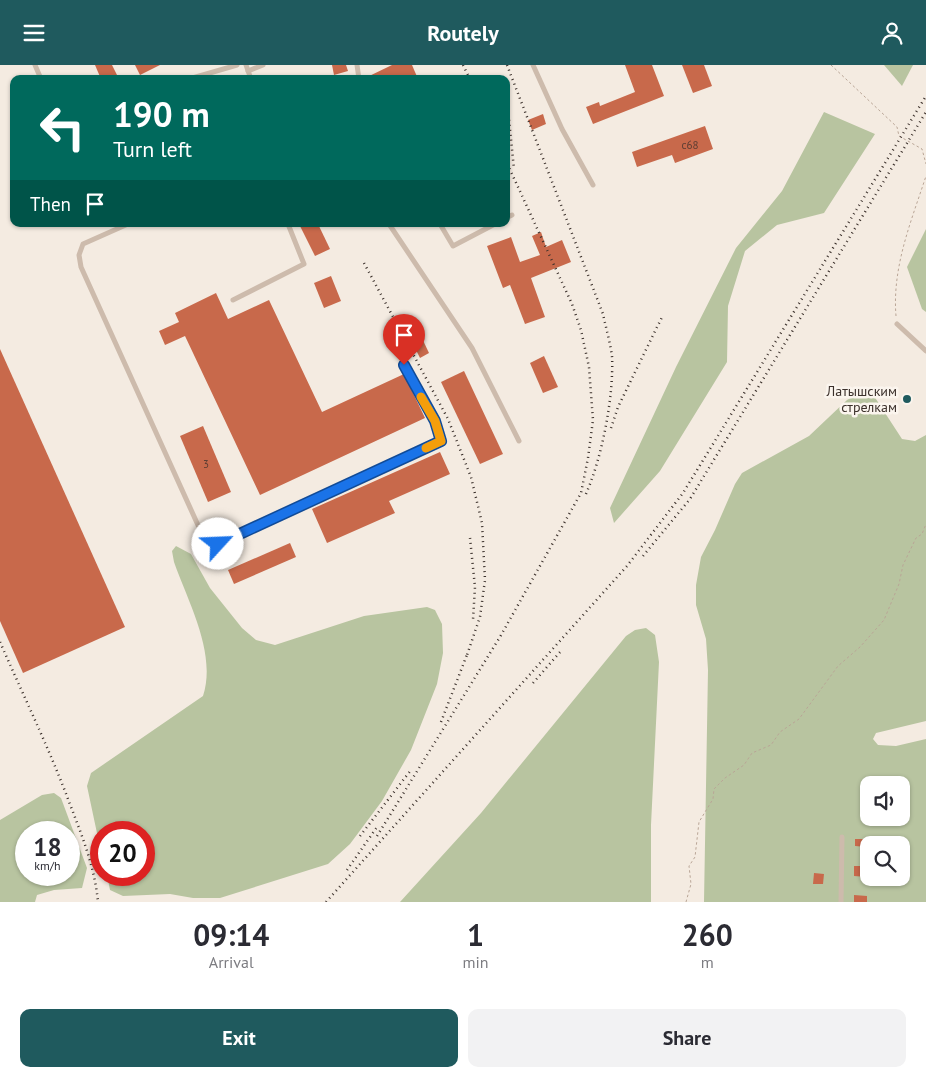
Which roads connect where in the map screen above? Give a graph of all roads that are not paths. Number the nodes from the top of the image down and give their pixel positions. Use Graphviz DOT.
graph roads {
  1 [pos="237,65"];
  2 [pos="263,65"];
  3 [pos="533,65"];
  4 [pos="247,68"];
  5 [pos="203,75"];
  6 [pos="594,185"];
  7 [pos="121,227"];
  8 [pos="289,227"];
  9 [pos="391,227"];
  10 [pos="442,227"];
  11 [pos="489,227"];
  12 [pos="233,300"];
  13 [pos="896,324"];
  14 [pos="926,351"];
  15 [pos="404,365"];
  16 [pos="519,441"];
  17 [pos="842,837"];
  18 [pos="841,902"];
  1 -- 5 [label="lane"];
  2 -- 4 [label="lane"];
  3 -- 6 [label="lane"];
  7 -- 15 [label="lane"];
  8 -- 12 [label="lane"];
  9 -- 16 [label="lane"];
  10 -- 11 [label="lane"];
  13 -- 14 [label="lane"];
  17 -- 18 [label="lane"];
}
